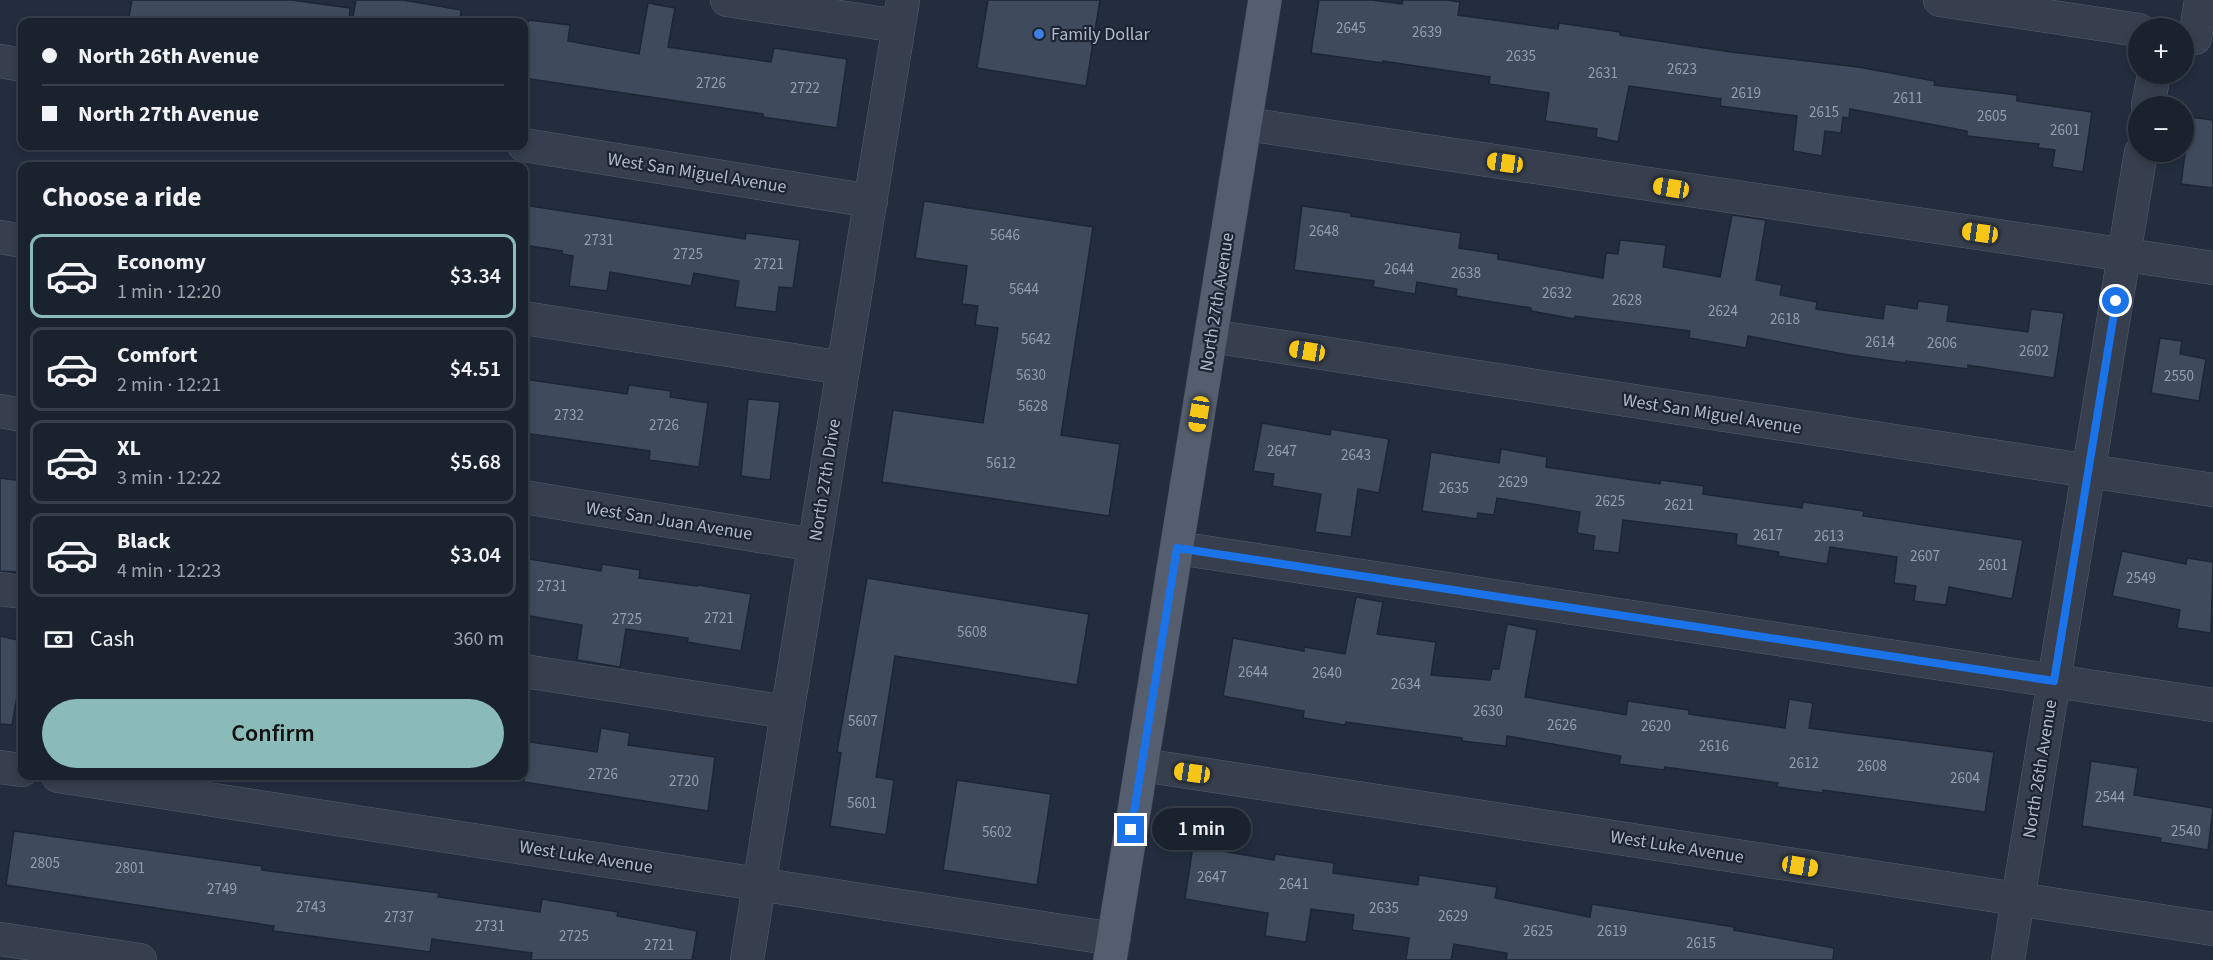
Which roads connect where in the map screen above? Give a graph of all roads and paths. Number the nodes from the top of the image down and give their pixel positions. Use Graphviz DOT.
graph roads {
  1 [pos="727,0"];
  2 [pos="1265,0"];
  3 [pos="1940,0"];
  4 [pos="2201,0"];
  5 [pos="1984,3"];
  6 [pos="901,13"];
  7 [pos="2128,28"];
  8 [pos="2197,39"];
  9 [pos="0,61"];
  10 [pos="18,63"];
  11 [pos="1246,124"];
  12 [pos="528,146"];
  13 [pos="2139,162"];
  14 [pos="871,201"];
  15 [pos="0,237"];
  16 [pos="18,240"];
  17 [pos="2123,254"];
  18 [pos="2213,268"];
  19 [pos="528,319"];
  20 [pos="1211,336"];
  21 [pos="843,368"];
  22 [pos="0,411"];
  23 [pos="18,414"];
  24 [pos="2088,472"];
  25 [pos="2213,490"];
  26 [pos="528,498"];
  27 [pos="814,544"];
  28 [pos="1177,548"];
  29 [pos="0,589"];
  30 [pos="18,591"];
  31 [pos="528,671"];
  32 [pos="2054,681"];
  33 [pos="2213,705"];
  34 [pos="787,712"];
  35 [pos="1142,765"];
  36 [pos="0,767"];
  37 [pos="18,769"];
  38 [pos="84,780"];
  39 [pos="759,883"];
  40 [pos="2018,899"];
  41 [pos="2213,929"];
  42 [pos="0,939"];
  43 [pos="1112,949"];
  44 [pos="140,960"];
  45 [pos="747,960"];
  46 [pos="2008,960"];
  1 -- 6 [label="street"];
  2 -- 11 [label="main road, North 27th Avenue"];
  3 -- 5 [label="street"];
  4 -- 8 [label="street"];
  5 -- 7 [label="street"];
  6 -- 14 [label="street, North 27th Drive"];
  9 -- 10 [label="street"];
  11 -- 17 [label="street"];
  11 -- 20 [label="main road, North 27th Avenue"];
  12 -- 14 [label="street, West San Miguel Avenue"];
  13 -- 17 [label="street, North 26th Avenue"];
  14 -- 21 [label="street, North 27th Drive"];
  15 -- 16 [label="street"];
  17 -- 18 [label="street"];
  17 -- 24 [label="street, North 26th Avenue"];
  19 -- 21 [label="street"];
  20 -- 24 [label="street, West San Miguel Avenue"];
  20 -- 28 [label="main road, North 27th Avenue"];
  21 -- 27 [label="street, North 27th Drive"];
  22 -- 23 [label="street"];
  24 -- 25 [label="street, West San Miguel Avenue"];
  24 -- 32 [label="street, North 26th Avenue"];
  26 -- 27 [label="street, West San Juan Avenue"];
  27 -- 34 [label="street, North 27th Drive"];
  28 -- 32 [label="street"];
  28 -- 35 [label="main road, North 27th Avenue"];
  29 -- 30 [label="street"];
  31 -- 34 [label="street"];
  32 -- 33 [label="street"];
  32 -- 40 [label="street, North 26th Avenue"];
  34 -- 39 [label="street, North 27th Drive"];
  35 -- 40 [label="street, West Luke Avenue"];
  35 -- 43 [label="main road, North 27th Avenue"];
  36 -- 37 [label="street"];
  38 -- 39 [label="street, West Luke Avenue"];
  39 -- 43 [label="street, West Luke Avenue"];
  39 -- 45 [label="street, North 27th Drive"];
  40 -- 41 [label="street, West Luke Avenue"];
  40 -- 46 [label="street, North 26th Avenue"];
  42 -- 44 [label="street"];
}
